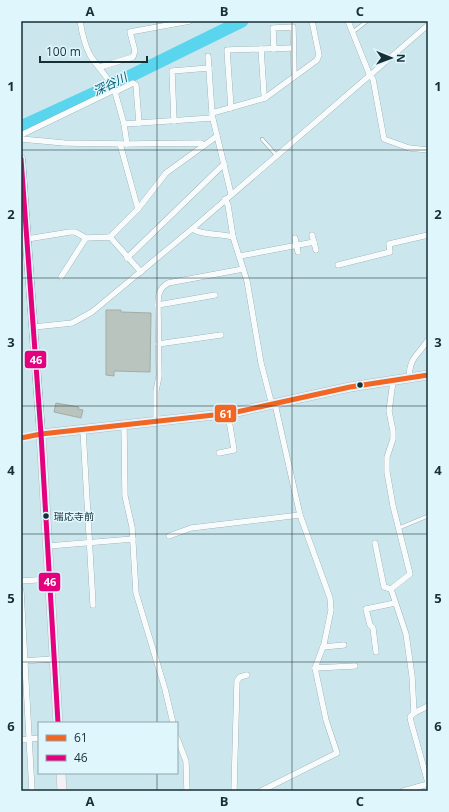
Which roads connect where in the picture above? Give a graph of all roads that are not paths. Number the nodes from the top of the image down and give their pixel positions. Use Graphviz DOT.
graph roads {
  1 [pos="80,21"];
  2 [pos="190,21"];
  3 [pos="312,21"];
  4 [pos="348,21"];
  5 [pos="367,21"];
  6 [pos="428,25"];
  7 [pos="353,32"];
  8 [pos="293,48"];
  9 [pos="261,49"];
  10 [pos="274,49"];
  11 [pos="208,56"];
  12 [pos="100,66"];
  13 [pos="208,68"];
  14 [pos="296,75"];
  15 [pos="370,76"];
  16 [pos="114,90"];
  17 [pos="265,98"];
  18 [pos="231,108"];
  19 [pos="212,115"];
  20 [pos="174,121"];
  21 [pos="139,123"];
  22 [pos="124,124"];
  23 [pos="21,135"];
  24 [pos="217,136"];
  25 [pos="21,139"];
  26 [pos="262,139"];
  27 [pos="120,144"];
  28 [pos="127,144"];
  29 [pos="204,144"];
  30 [pos="428,150"];
  31 [pos="277,156"];
  32 [pos="21,159"];
  33 [pos="224,164"];
  34 [pos="231,194"];
  35 [pos="225,199"];
  36 [pos="138,209"];
  37 [pos="192,229"];
  38 [pos="312,235"];
  39 [pos="428,235"];
  40 [pos="110,237"];
  41 [pos="233,237"];
  42 [pos="86,238"];
  43 [pos="295,238"];
  44 [pos="25,240"];
  45 [pos="314,242"];
  46 [pos="270,243"];
  47 [pos="297,246"];
  48 [pos="272,250"];
  49 [pos="316,250"];
  50 [pos="298,252"];
  51 [pos="240,256"];
  52 [pos="127,258"];
  53 [pos="338,265"];
  54 [pos="243,269"];
  55 [pos="140,272"];
  56 [pos="61,277"];
  57 [pos="215,295"];
  58 [pos="158,305"];
  59 [pos="34,327"];
  60 [pos="221,335"];
  61 [pos="428,340"];
  62 [pos="158,344"];
  63 [pos="428,375"];
  64 [pos="409,378"];
  65 [pos="392,381"];
  66 [pos="274,405"];
  67 [pos="228,414"];
  68 [pos="156,421"];
  69 [pos="124,425"];
  70 [pos="83,430"];
  71 [pos="41,434"];
  72 [pos="21,438"];
  73 [pos="219,453"];
  74 [pos="300,515"];
  75 [pos="428,516"];
  76 [pos="398,528"];
  77 [pos="169,536"];
  78 [pos="133,539"];
  79 [pos="90,542"];
  80 [pos="375,543"];
  81 [pos="48,546"];
  82 [pos="50,579"];
  83 [pos="21,581"];
  84 [pos="391,589"];
  85 [pos="21,591"];
  86 [pos="395,603"];
  87 [pos="93,605"];
  88 [pos="344,645"];
  89 [pos="323,647"];
  90 [pos="376,652"];
  91 [pos="54,659"];
  92 [pos="23,661"];
  93 [pos="355,666"];
  94 [pos="315,668"];
  95 [pos="247,675"];
  96 [pos="428,706"];
  97 [pos="414,713"];
  98 [pos="58,722"];
  99 [pos="173,722"];
  100 [pos="38,738"];
  101 [pos="30,739"];
  102 [pos="21,740"];
  103 [pos="178,741"];
  104 [pos="61,774"];
  105 [pos="428,784"];
  106 [pos="265,790"];
  107 [pos="32,791"];
  108 [pos="62,791"];
  109 [pos="186,791"];
  110 [pos="234,791"];
  111 [pos="404,791"];
  1 -- 12 [label="street"];
  2 -- 12 [label="street"];
  3 -- 14 [label="street"];
  4 -- 7 [label="street"];
  5 -- 7 [label="lane"];
  6 -- 15 [label="street"];
  7 -- 15 [label="street"];
  8 -- 10 [label="street"];
  8 -- 10 [label="street"];
  8 -- 14 [label="street"];
  9 -- 10 [label="street"];
  9 -- 17 [label="street"];
  9 -- 18 [label="street"];
  11 -- 13 [label="street"];
  12 -- 16 [label="street"];
  13 -- 19 [label="street"];
  13 -- 20 [label="street"];
  14 -- 17 [label="street"];
  15 -- 30 [label="street"];
  15 -- 31 [label="street"];
  16 -- 21 [label="street"];
  16 -- 22 [label="street"];
  16 -- 23 [label="street"];
  17 -- 18 [label="street"];
  18 -- 19 [label="street"];
  19 -- 20 [label="street"];
  19 -- 24 [label="street"];
  20 -- 21 [label="street"];
  21 -- 22 [label="street"];
  22 -- 28 [label="street"];
  24 -- 29 [label="street"];
  24 -- 33 [label="street"];
  25 -- 27 [label="street"];
  26 -- 31 [label="lane"];
  27 -- 28 [label="street"];
  27 -- 36 [label="street"];
  28 -- 29 [label="street"];
  29 -- 36 [label="street"];
  31 -- 34 [label="street"];
  32 -- 44 [label="street"];
  33 -- 34 [label="street"];
  33 -- 52 [label="street"];
  34 -- 35 [label="street"];
  35 -- 37 [label="street"];
  35 -- 41 [label="street"];
  36 -- 40 [label="street"];
  37 -- 41 [label="street"];
  37 -- 55 [label="street"];
  38 -- 45 [label="street"];
  39 -- 53 [label="street"];
  40 -- 42 [label="street"];
  40 -- 52 [label="street"];
  41 -- 51 [label="street"];
  42 -- 44 [label="street"];
  42 -- 56 [label="street"];
  43 -- 47 [label="street"];
  44 -- 59 [label="street"];
  45 -- 47 [label="street"];
  45 -- 49 [label="street"];
  46 -- 48 [label="street"];
  47 -- 48 [label="street"];
  47 -- 50 [label="street"];
  48 -- 51 [label="street"];
  51 -- 54 [label="street"];
  52 -- 55 [label="street"];
  54 -- 58 [label="street"];
  54 -- 66 [label="street"];
  55 -- 59 [label="street"];
  57 -- 58 [label="street"];
  58 -- 62 [label="street"];
  59 -- 71 [label="street"];
  60 -- 62 [label="street"];
  61 -- 64 [label="street"];
  62 -- 68 [label="street"];
  63 -- 64 [label="main road"];
  64 -- 65 [label="main road"];
  65 -- 66 [label="main road"];
  65 -- 76 [label="street"];
  66 -- 67 [label="main road"];
  66 -- 74 [label="street"];
  67 -- 68 [label="main road"];
  67 -- 73 [label="street"];
  68 -- 69 [label="main road"];
  69 -- 70 [label="main road"];
  69 -- 78 [label="street"];
  70 -- 71 [label="main road"];
  70 -- 79 [label="street"];
  71 -- 72 [label="street"];
  71 -- 81 [label="main road"];
  74 -- 77 [label="street"];
  74 -- 89 [label="street"];
  75 -- 76 [label="lane"];
  76 -- 84 [label="street"];
  78 -- 79 [label="street"];
  78 -- 99 [label="street"];
  79 -- 81 [label="street"];
  79 -- 87 [label="street"];
  80 -- 84 [label="street"];
  81 -- 82 [label="main road"];
  82 -- 83 [label="street"];
  82 -- 91 [label="main road"];
  84 -- 86 [label="street"];
  85 -- 92 [label="street"];
  86 -- 90 [label="street"];
  86 -- 97 [label="street"];
  88 -- 89 [label="street"];
  89 -- 94 [label="street"];
  91 -- 92 [label="street"];
  91 -- 98 [label="main road"];
  92 -- 101 [label="street"];
  93 -- 94 [label="street"];
  94 -- 106 [label="street"];
  95 -- 110 [label="street"];
  96 -- 97 [label="street"];
  97 -- 105 [label="street"];
  100 -- 101 [label="street"];
  101 -- 102 [label="street"];
  101 -- 107 [label="street"];
  103 -- 109 [label="street"];
  104 -- 108 [label="main road"];
  105 -- 111 [label="street"];
}
